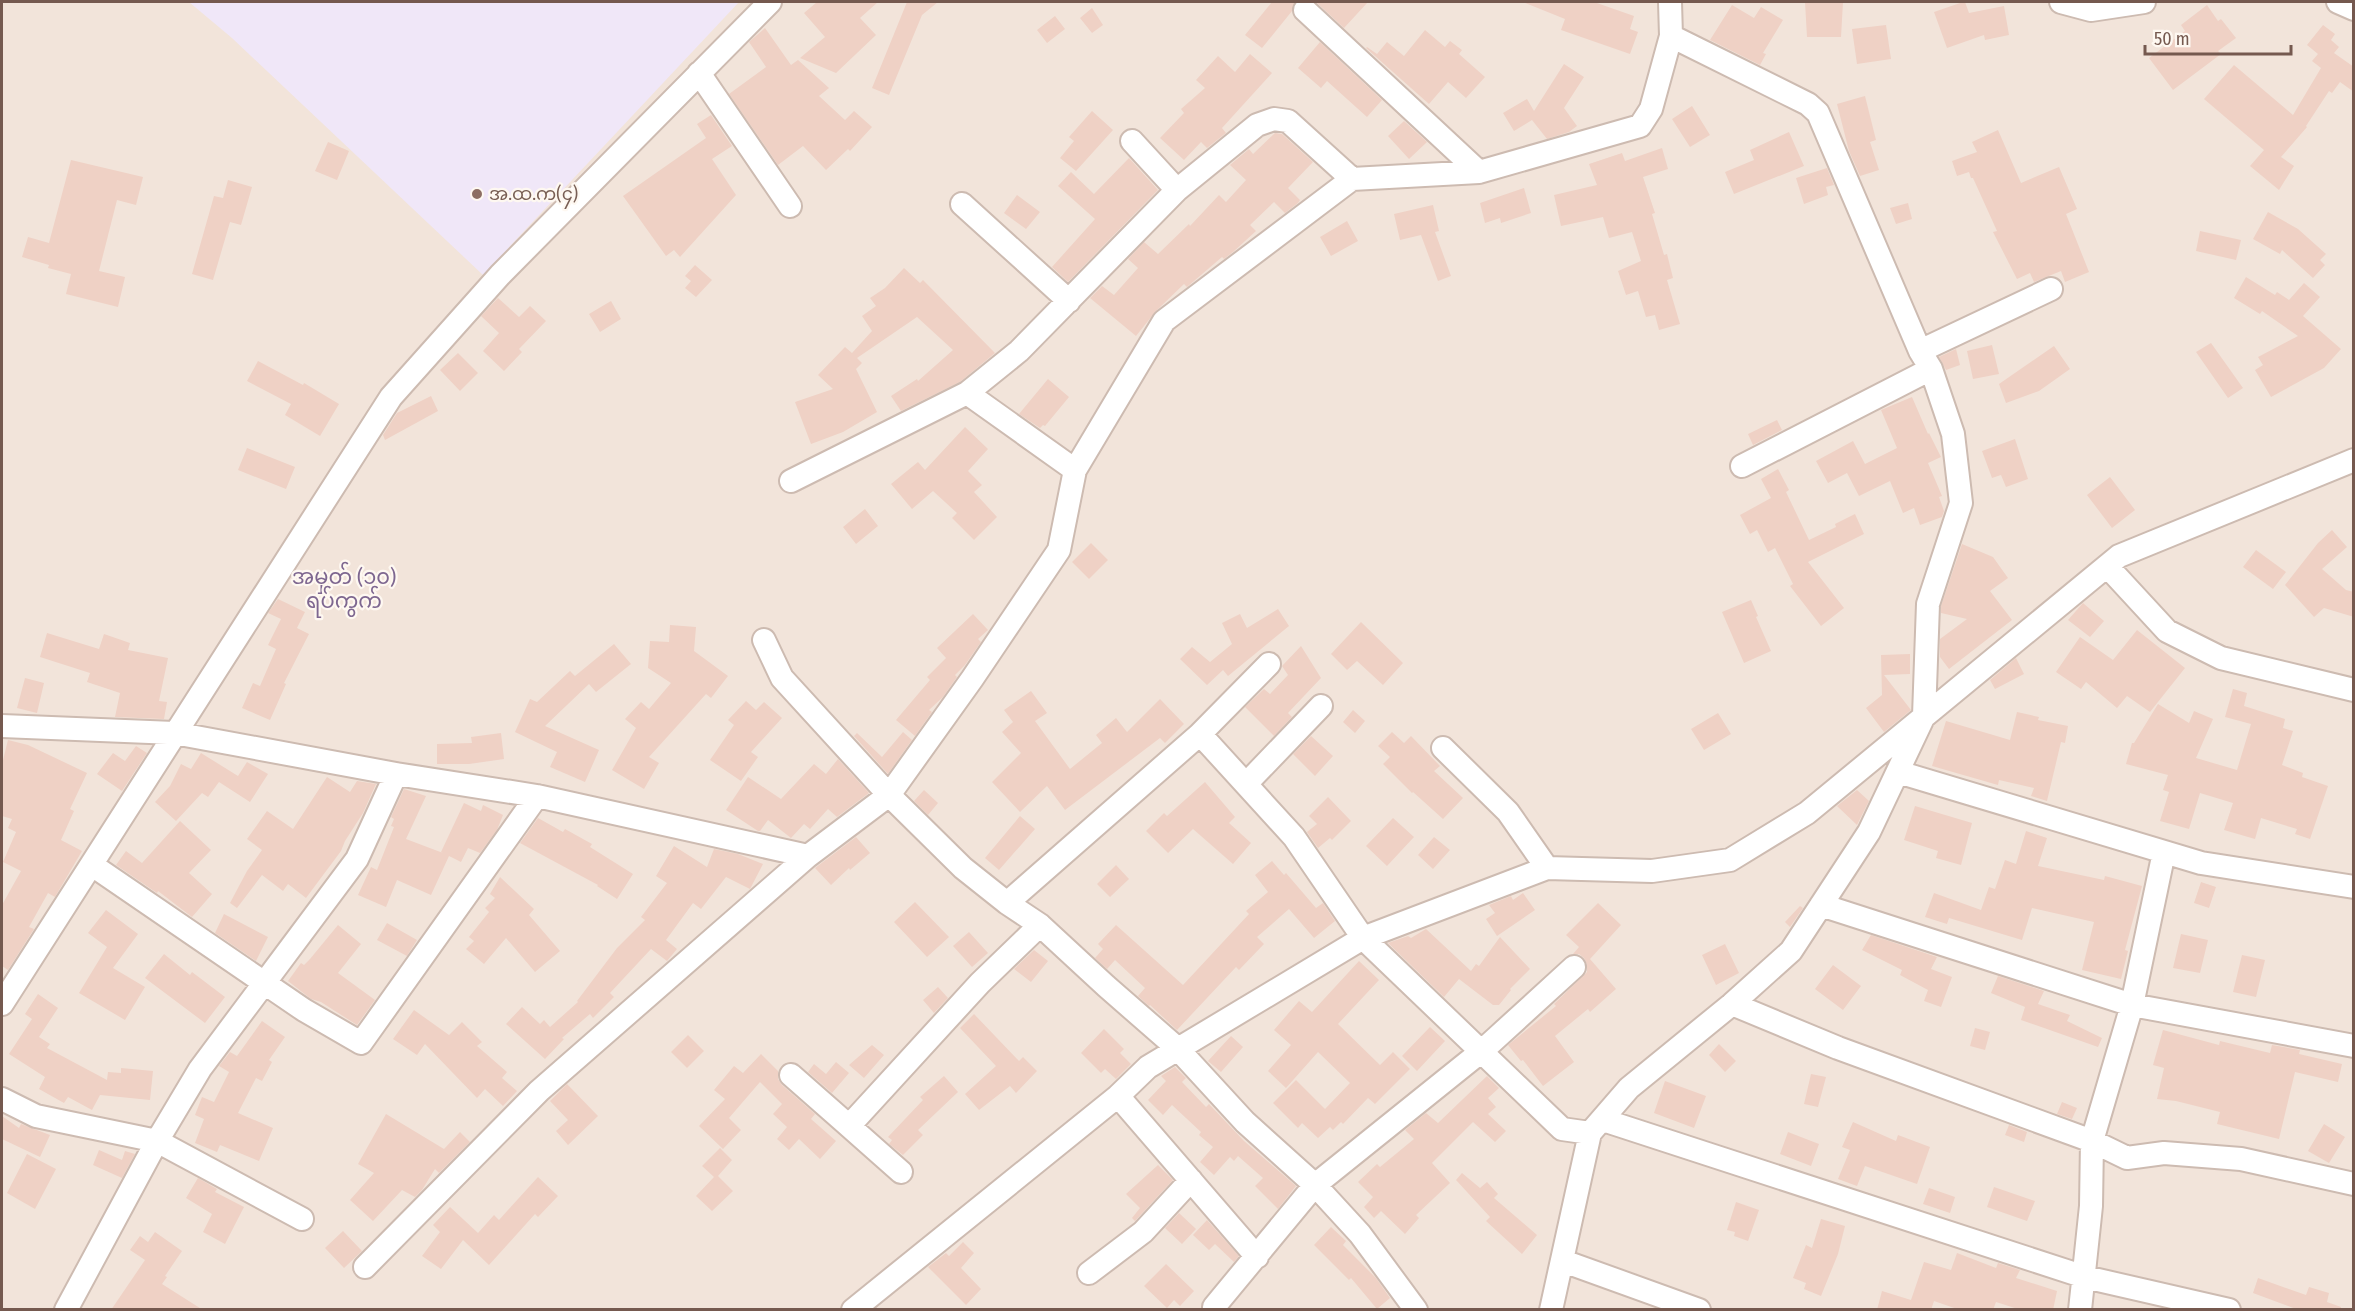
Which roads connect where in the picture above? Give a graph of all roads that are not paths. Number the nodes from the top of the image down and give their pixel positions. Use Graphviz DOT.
graph roads {
  1 [pos="770,2"];
  2 [pos="1670,2"];
  3 [pos="2061,2"];
  4 [pos="2144,2"];
  5 [pos="2338,2"];
  6 [pos="2354,9"];
  7 [pos="1305,10"];
  8 [pos="1671,36"];
  9 [pos="699,73"];
  10 [pos="1132,141"];
  11 [pos="1479,172"];
  12 [pos="1352,179"];
  13 [pos="1177,190"];
  14 [pos="962,204"];
  15 [pos="790,206"];
  16 [pos="2051,289"];
  17 [pos="1068,301"];
  18 [pos="1925,360"];
  19 [pos="967,393"];
  20 [pos="2354,460"];
  21 [pos="1742,466"];
  22 [pos="1075,470"];
  23 [pos="791,481"];
  24 [pos="2107,566"];
  25 [pos="764,640"];
  26 [pos="1269,664"];
  27 [pos="2354,690"];
  28 [pos="1321,706"];
  29 [pos="1924,716"];
  30 [pos="2,726"];
  31 [pos="174,733"];
  32 [pos="1200,734"];
  33 [pos="1443,748"];
  34 [pos="1898,772"];
  35 [pos="396,774"];
  36 [pos="1246,784"];
  37 [pos="537,795"];
  38 [pos="889,795"];
  39 [pos="2164,852"];
  40 [pos="808,856"];
  41 [pos="92,865"];
  42 [pos="1547,868"];
  43 [pos="2354,887"];
  44 [pos="1007,903"];
  45 [pos="1821,905"];
  46 [pos="1040,925"];
  47 [pos="1363,938"];
  48 [pos="1574,967"];
  49 [pos="265,982"];
  50 [pos="2,1004"];
  51 [pos="1732,1004"];
  52 [pos="2132,1005"];
  53 [pos="2354,1046"];
  54 [pos="1177,1048"];
  55 [pos="1483,1050"];
  56 [pos="791,1075"];
  57 [pos="1118,1096"];
  58 [pos="2,1099"];
  59 [pos="849,1126"];
  60 [pos="1597,1127"];
  61 [pos="157,1141"];
  62 [pos="2092,1141"];
  63 [pos="901,1172"];
  64 [pos="1191,1180"];
  65 [pos="2354,1184"];
  66 [pos="1315,1185"];
  67 [pos="302,1219"];
  68 [pos="1257,1257"];
  69 [pos="1563,1262"];
  70 [pos="365,1267"];
  71 [pos="1089,1273"];
  72 [pos="2085,1277"];
  73 [pos="1214,1307"];
  74 [pos="66,1310"];
  75 [pos="853,1310"];
  76 [pos="1416,1310"];
  77 [pos="1551,1310"];
  78 [pos="1699,1310"];
  79 [pos="2080,1310"];
  80 [pos="2229,1310"];
  1 -- 9 [label="street"];
  2 -- 8 [label="street"];
  3 -- 4 [label="street"];
  5 -- 6 [label="street"];
  7 -- 11 [label="street"];
  8 -- 11 [label="street"];
  8 -- 18 [label="street"];
  9 -- 15 [label="street"];
  9 -- 31 [label="street"];
  10 -- 13 [label="street"];
  11 -- 12 [label="street"];
  12 -- 13 [label="street"];
  12 -- 22 [label="street"];
  13 -- 17 [label="street"];
  14 -- 17 [label="street"];
  16 -- 18 [label="street"];
  17 -- 19 [label="street"];
  18 -- 21 [label="street"];
  18 -- 29 [label="street"];
  19 -- 22 [label="street"];
  19 -- 23 [label="street"];
  20 -- 24 [label="street"];
  22 -- 38 [label="street"];
  24 -- 27 [label="street"];
  24 -- 29 [label="street"];
  25 -- 38 [label="street"];
  26 -- 32 [label="street"];
  28 -- 36 [label="street"];
  29 -- 34 [label="street"];
  29 -- 42 [label="street"];
  30 -- 31 [label="street"];
  31 -- 35 [label="street"];
  31 -- 41 [label="street"];
  32 -- 36 [label="street"];
  32 -- 44 [label="street"];
  33 -- 42 [label="street"];
  34 -- 39 [label="street"];
  34 -- 45 [label="street"];
  35 -- 37 [label="street"];
  35 -- 49 [label="street"];
  36 -- 47 [label="street"];
  37 -- 40 [label="street"];
  37 -- 49 [label="street"];
  38 -- 40 [label="street"];
  38 -- 44 [label="street"];
  39 -- 43 [label="street"];
  39 -- 52 [label="street"];
  40 -- 70 [label="street"];
  41 -- 49 [label="street"];
  41 -- 50 [label="street"];
  42 -- 47 [label="street"];
  44 -- 46 [label="street"];
  45 -- 51 [label="street"];
  45 -- 52 [label="street"];
  46 -- 54 [label="street"];
  46 -- 59 [label="street"];
  47 -- 54 [label="street"];
  47 -- 55 [label="street"];
  48 -- 55 [label="street"];
  49 -- 61 [label="street"];
  51 -- 60 [label="street"];
  51 -- 62 [label="street"];
  52 -- 53 [label="street"];
  52 -- 62 [label="street"];
  54 -- 57 [label="street"];
  54 -- 66 [label="street"];
  55 -- 60 [label="street"];
  55 -- 66 [label="street"];
  56 -- 59 [label="street"];
  57 -- 64 [label="street"];
  57 -- 75 [label="street"];
  58 -- 61 [label="street"];
  59 -- 63 [label="street"];
  60 -- 69 [label="street"];
  60 -- 72 [label="street"];
  61 -- 67 [label="street"];
  61 -- 74 [label="street"];
  62 -- 65 [label="street"];
  62 -- 72 [label="street"];
  64 -- 68 [label="street"];
  64 -- 71 [label="street"];
  66 -- 68 [label="street"];
  66 -- 76 [label="street"];
  68 -- 73 [label="street"];
  69 -- 77 [label="street"];
  69 -- 78 [label="street"];
  72 -- 79 [label="street"];
  72 -- 80 [label="street"];
}
